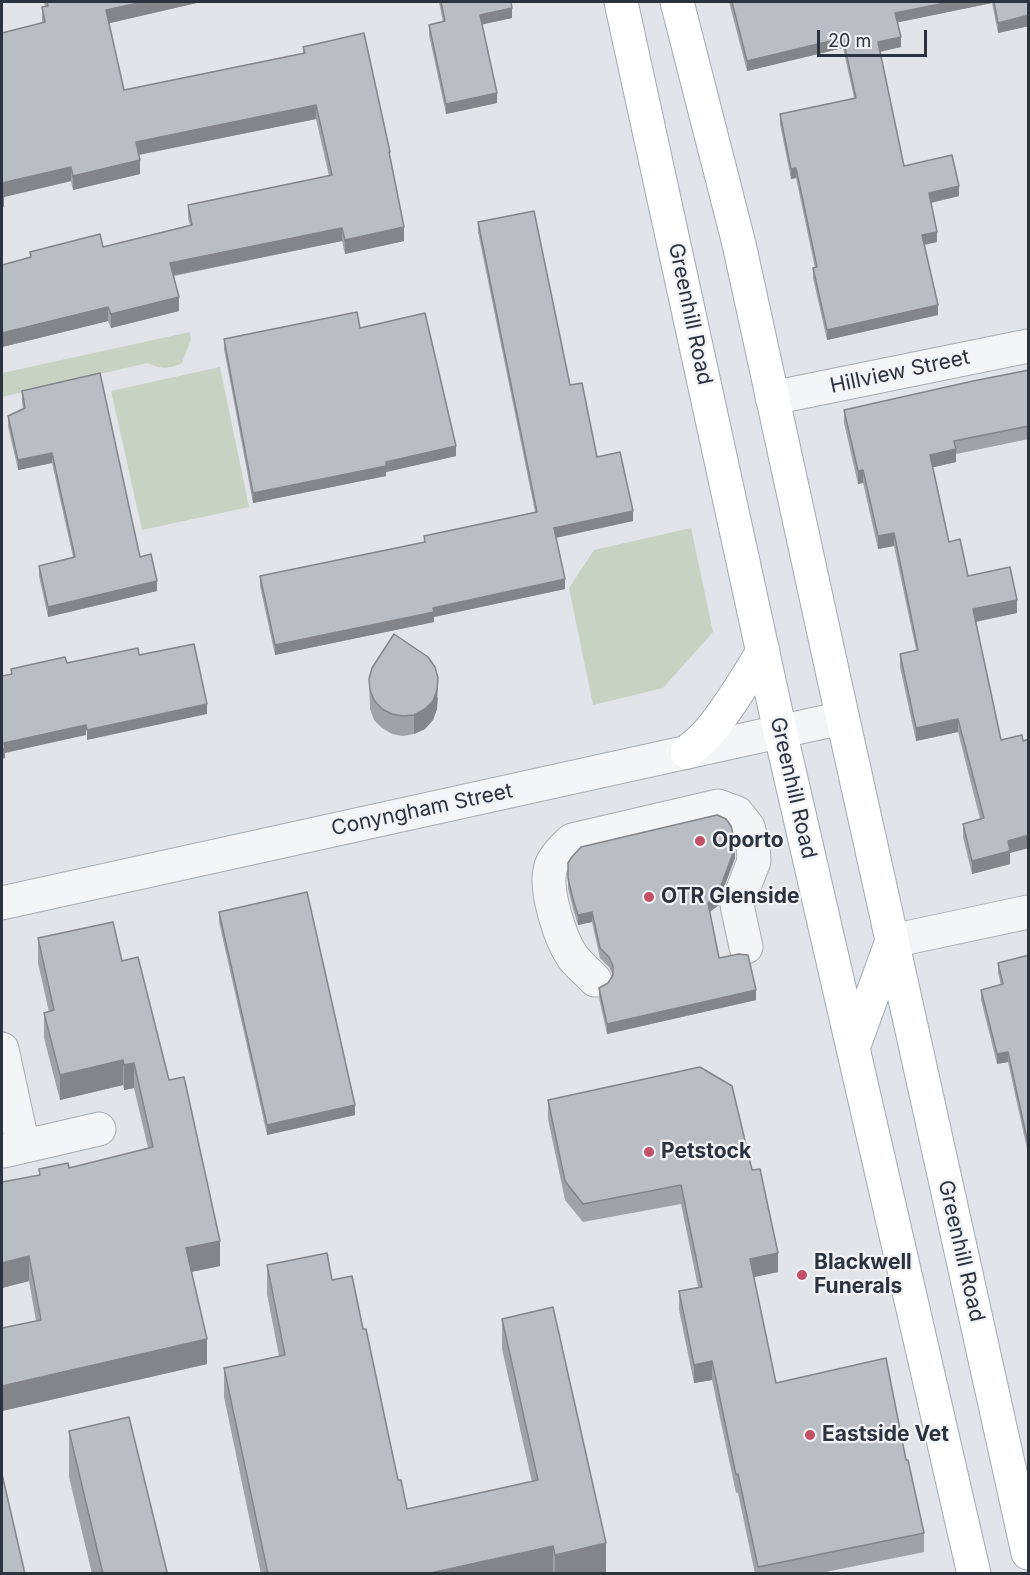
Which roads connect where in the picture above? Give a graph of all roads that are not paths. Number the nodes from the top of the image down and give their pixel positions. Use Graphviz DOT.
graph roads {
  1 [pos="621,2"];
  2 [pos="682,8"];
  3 [pos="1029,346"];
  4 [pos="772,398"];
  5 [pos="763,651"];
  6 [pos="842,718"];
  7 [pos="780,731"];
  8 [pos="687,752"];
  9 [pos="2,903"];
  10 [pos="1029,912"];
  11 [pos="892,941"];
  12 [pos="746,947"];
  13 [pos="595,980"];
  14 [pos="853,1048"];
  15 [pos="2,1049"];
  16 [pos="99,1129"];
  17 [pos="12,1149"];
  18 [pos="1029,1553"];
  19 [pos="974,1574"];
  1 -- 5 [label="main road, Greenhill Road"];
  2 -- 4 [label="main road, Greenhill Road"];
  3 -- 4 [label="street, Hillview Street"];
  4 -- 6 [label="main road, Greenhill Road"];
  5 -- 7 [label="main road, Greenhill Road"];
  5 -- 8 [label="main road"];
  6 -- 7 [label="street, Conyngham Street"];
  6 -- 11 [label="main road, Greenhill Road"];
  7 -- 8 [label="street, Conyngham Street"];
  7 -- 14 [label="main road, Greenhill Road"];
  8 -- 9 [label="street, Conyngham Street"];
  10 -- 11 [label="street"];
  11 -- 14 [label="main road"];
  11 -- 18 [label="main road, Greenhill Road"];
  12 -- 13 [label="street"];
  14 -- 19 [label="main road, Greenhill Road"];
  15 -- 17 [label="street"];
  16 -- 17 [label="street"];
}
